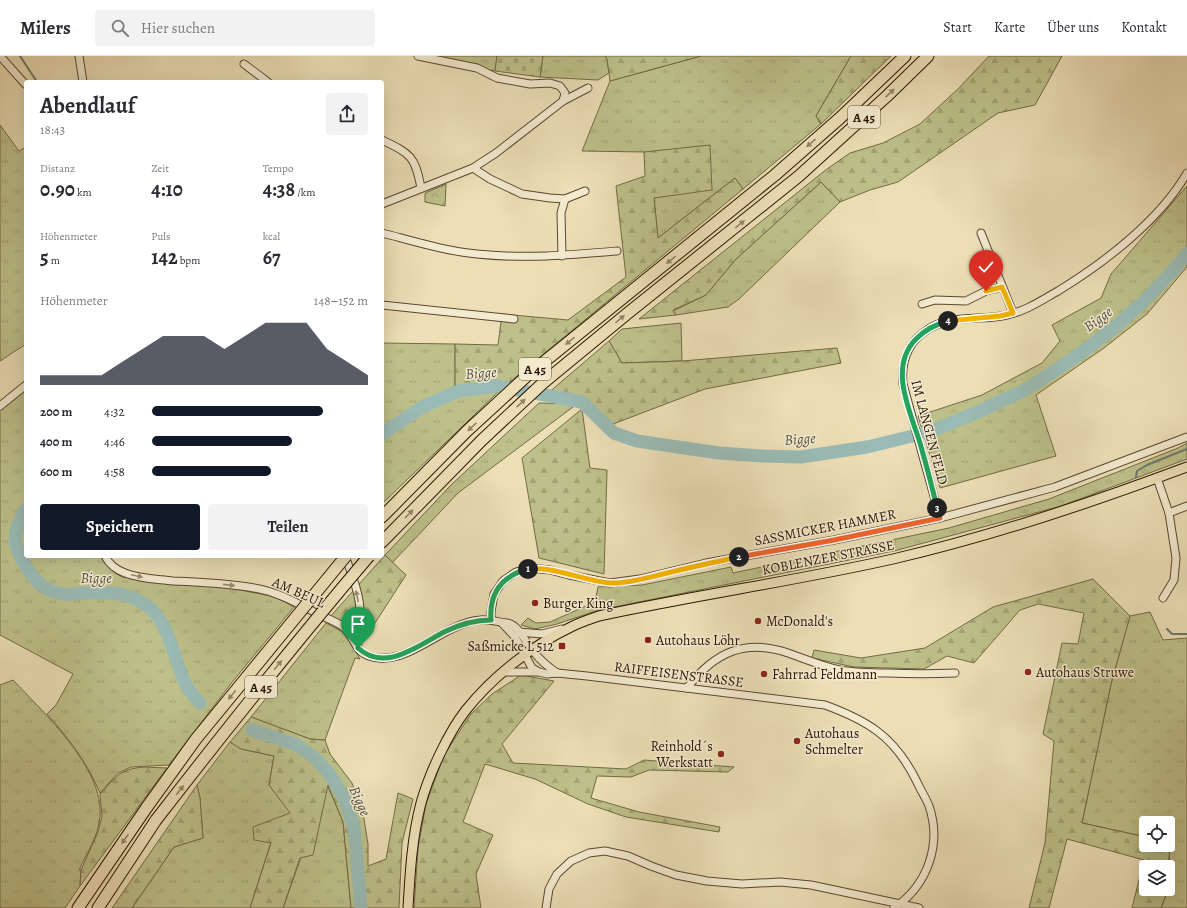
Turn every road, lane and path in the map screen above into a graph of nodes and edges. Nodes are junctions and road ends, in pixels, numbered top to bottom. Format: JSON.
{"nodes":[{"id":1,"x":0,"y":56,"type":"edge"},
{"id":2,"x":79,"y":56,"type":"edge"},
{"id":3,"x":418,"y":56,"type":"edge"},
{"id":4,"x":905,"y":56,"type":"edge"},
{"id":5,"x":928,"y":56,"type":"edge"},
{"id":6,"x":244,"y":64,"type":"dead end"},
{"id":7,"x":83,"y":80,"type":"edge"},
{"id":8,"x":265,"y":80,"type":"edge"},
{"id":9,"x":24,"y":83,"type":"edge"},
{"id":10,"x":588,"y":88,"type":"dead end"},
{"id":11,"x":563,"y":101,"type":"junction"},
{"id":12,"x":384,"y":141,"type":"edge"},
{"id":13,"x":473,"y":168,"type":"junction"},
{"id":14,"x":1187,"y":174,"type":"edge"},
{"id":15,"x":421,"y":188,"type":"junction"},
{"id":16,"x":585,"y":191,"type":"dead end"},
{"id":17,"x":565,"y":199,"type":"junction"},
{"id":18,"x":384,"y":203,"type":"edge"},
{"id":19,"x":981,"y":233,"type":"dead end"},
{"id":20,"x":384,"y":234,"type":"edge"},
{"id":21,"x":617,"y":251,"type":"dead end"},
{"id":22,"x":562,"y":256,"type":"junction"},
{"id":23,"x":1002,"y":287,"type":"junction"},
{"id":24,"x":922,"y":304,"type":"dead end"},
{"id":25,"x":384,"y":305,"type":"edge"},
{"id":26,"x":1013,"y":313,"type":"junction"},
{"id":27,"x":514,"y":319,"type":"dead end"},
{"id":28,"x":24,"y":387,"type":"edge"},
{"id":29,"x":0,"y":406,"type":"edge"},
{"id":30,"x":1187,"y":437,"type":"edge"},
{"id":31,"x":1187,"y":467,"type":"edge"},
{"id":32,"x":1157,"y":478,"type":"junction"},
{"id":33,"x":1187,"y":506,"type":"edge"},
{"id":34,"x":1169,"y":512,"type":"junction"},
{"id":35,"x":384,"y":515,"type":"edge"},
{"id":36,"x":940,"y":518,"type":"junction"},
{"id":37,"x":384,"y":540,"type":"edge"},
{"id":38,"x":106,"y":558,"type":"edge"},
{"id":39,"x":343,"y":558,"type":"edge"},
{"id":40,"x":346,"y":558,"type":"edge"},
{"id":41,"x":367,"y":558,"type":"edge"},
{"id":42,"x":1163,"y":598,"type":"dead end"},
{"id":43,"x":491,"y":620,"type":"junction"},
{"id":44,"x":502,"y":623,"type":"junction"},
{"id":45,"x":574,"y":625,"type":"junction"},
{"id":46,"x":520,"y":632,"type":"junction"},
{"id":47,"x":360,"y":650,"type":"junction"},
{"id":48,"x":528,"y":652,"type":"junction"},
{"id":49,"x":503,"y":672,"type":"junction"},
{"id":50,"x":539,"y":672,"type":"junction"},
{"id":51,"x":557,"y":673,"type":"junction"},
{"id":52,"x":955,"y":673,"type":"dead end"},
{"id":53,"x":687,"y":688,"type":"junction"},
{"id":54,"x":898,"y":906,"type":"edge"},
{"id":55,"x":78,"y":908,"type":"edge"},
{"id":56,"x":98,"y":908,"type":"edge"},
{"id":57,"x":408,"y":908,"type":"edge"},
{"id":58,"x":546,"y":908,"type":"edge"},
{"id":59,"x":919,"y":908,"type":"edge"}],
"edges":[{"from":1,"to":9,"type":"street"},
{"from":2,"to":7,"type":"street"},
{"from":3,"to":11,"type":"street"},
{"from":4,"to":35,"type":"highway","number":"A 45","one_way":true},
{"from":37,"to":5,"type":"highway","number":"A 45","one_way":true},
{"from":6,"to":8,"type":"street"},
{"from":10,"to":11,"type":"street"},
{"from":11,"to":13,"type":"street"},
{"from":12,"to":15,"type":"street"},
{"from":13,"to":15,"type":"street"},
{"from":13,"to":17,"type":"street"},
{"from":14,"to":26,"type":"street","name":"IM LANGEN FELD"},
{"from":15,"to":18,"type":"street"},
{"from":16,"to":17,"type":"street"},
{"from":17,"to":22,"type":"street"},
{"from":19,"to":23,"type":"street"},
{"from":20,"to":22,"type":"street"},
{"from":21,"to":22,"type":"street"},
{"from":23,"to":24,"type":"street"},
{"from":23,"to":26,"type":"street"},
{"from":25,"to":27,"type":"street"},
{"from":26,"to":36,"type":"street","name":"IM LANGEN FELD"},
{"from":28,"to":29,"type":"street"},
{"from":30,"to":36,"type":"street","name":"SASSMICKER HAMMER"},
{"from":31,"to":32,"type":"main road","name":"KOBLENZER STRASSE"},
{"from":32,"to":34,"type":"street"},
{"from":32,"to":45,"type":"main road","name":"KOBLENZER STRASSE"},
{"from":33,"to":34,"type":"street"},
{"from":34,"to":42,"type":"street"},
{"from":36,"to":43,"type":"street","name":"SASSMICKER HAMMER"},
{"from":38,"to":47,"type":"street","name":"AM BEUL","one_way":true},
{"from":39,"to":55,"type":"highway","number":"A 45","one_way":true,"bridge":true},
{"from":47,"to":40,"type":"street","one_way":true},
{"from":56,"to":41,"type":"highway","number":"A 45","one_way":true,"bridge":true},
{"from":43,"to":44,"type":"street"},
{"from":43,"to":47,"type":"street"},
{"from":44,"to":46,"type":"street"},
{"from":44,"to":48,"type":"street"},
{"from":45,"to":46,"type":"street"},
{"from":45,"to":48,"type":"main road","name":"KOBLENZER STRASSE"},
{"from":46,"to":48,"type":"street"},
{"from":48,"to":49,"type":"main road","name":"KOBLENZER STRASSE"},
{"from":48,"to":50,"type":"street"},
{"from":48,"to":51,"type":"street"},
{"from":49,"to":50,"type":"street","name":"RAIFFEISENSTRASSE"},
{"from":49,"to":57,"type":"main road","name":"KOBLENZER STRASSE"},
{"from":50,"to":51,"type":"street","name":"RAIFFEISENSTRASSE"},
{"from":51,"to":53,"type":"street","name":"RAIFFEISENSTRASSE"},
{"from":52,"to":53,"type":"street"},
{"from":53,"to":54,"type":"street","name":"RAIFFEISENSTRASSE"},
{"from":54,"to":58,"type":"street"},
{"from":54,"to":59,"type":"street"}]}
